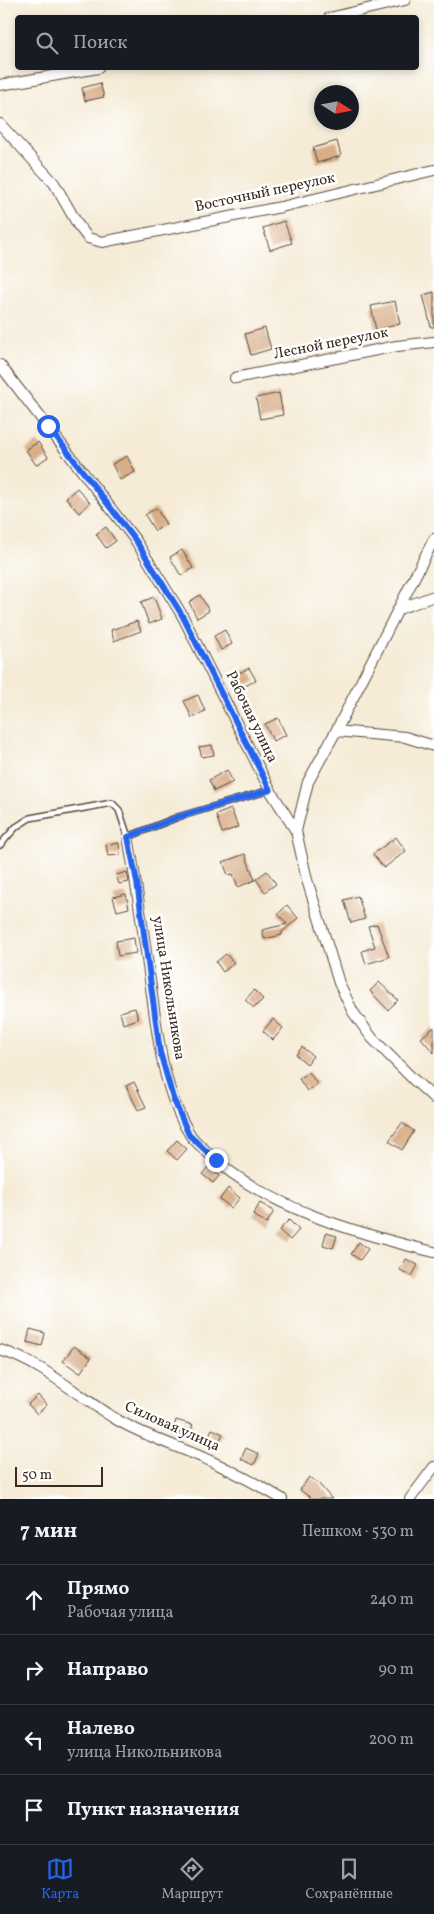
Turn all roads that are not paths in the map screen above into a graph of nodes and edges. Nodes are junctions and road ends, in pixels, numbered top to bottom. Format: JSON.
{"nodes":[{"id":1,"x":405,"y":0,"type":"edge"},
{"id":2,"x":342,"y":15,"type":"edge"},
{"id":3,"x":86,"y":70,"type":"edge"},
{"id":4,"x":0,"y":85,"type":"edge"},
{"id":5,"x":0,"y":124,"type":"edge"},
{"id":6,"x":434,"y":170,"type":"edge"},
{"id":7,"x":434,"y":342,"type":"edge"},
{"id":8,"x":0,"y":365,"type":"edge"},
{"id":9,"x":235,"y":378,"type":"dead end"},
{"id":10,"x":434,"y":539,"type":"edge"},
{"id":11,"x":434,"y":596,"type":"edge"},
{"id":12,"x":398,"y":608,"type":"junction"},
{"id":13,"x":336,"y":731,"type":"junction"},
{"id":14,"x":434,"y":746,"type":"edge"},
{"id":15,"x":270,"y":790,"type":"junction"},
{"id":16,"x":296,"y":831,"type":"junction"},
{"id":17,"x":128,"y":837,"type":"junction"},
{"id":18,"x":0,"y":845,"type":"edge"},
{"id":19,"x":434,"y":1098,"type":"edge"},
{"id":20,"x":434,"y":1252,"type":"edge"},
{"id":21,"x":0,"y":1350,"type":"edge"},
{"id":22,"x":434,"y":1467,"type":"edge"},
{"id":23,"x":282,"y":1499,"type":"edge"},
{"id":24,"x":410,"y":1499,"type":"edge"}],
"edges":[{"from":1,"to":2,"type":"street"},
{"from":3,"to":4,"type":"street"},
{"from":5,"to":6,"type":"street","name":"Восточный переулок"},
{"from":7,"to":9,"type":"street","name":"Лесной переулок"},
{"from":8,"to":15,"type":"street","name":"Рабочая улица"},
{"from":10,"to":12,"type":"street"},
{"from":11,"to":12,"type":"street"},
{"from":12,"to":13,"type":"street"},
{"from":13,"to":14,"type":"street"},
{"from":13,"to":16,"type":"street"},
{"from":15,"to":16,"type":"street","name":"Рабочая улица"},
{"from":15,"to":17,"type":"lane"},
{"from":16,"to":19,"type":"street","name":"Рабочая улица"},
{"from":17,"to":18,"type":"lane"},
{"from":17,"to":20,"type":"street","name":"улица Никольникова"},
{"from":21,"to":23,"type":"street","name":"Силовая улица"},
{"from":22,"to":24,"type":"street"}]}
